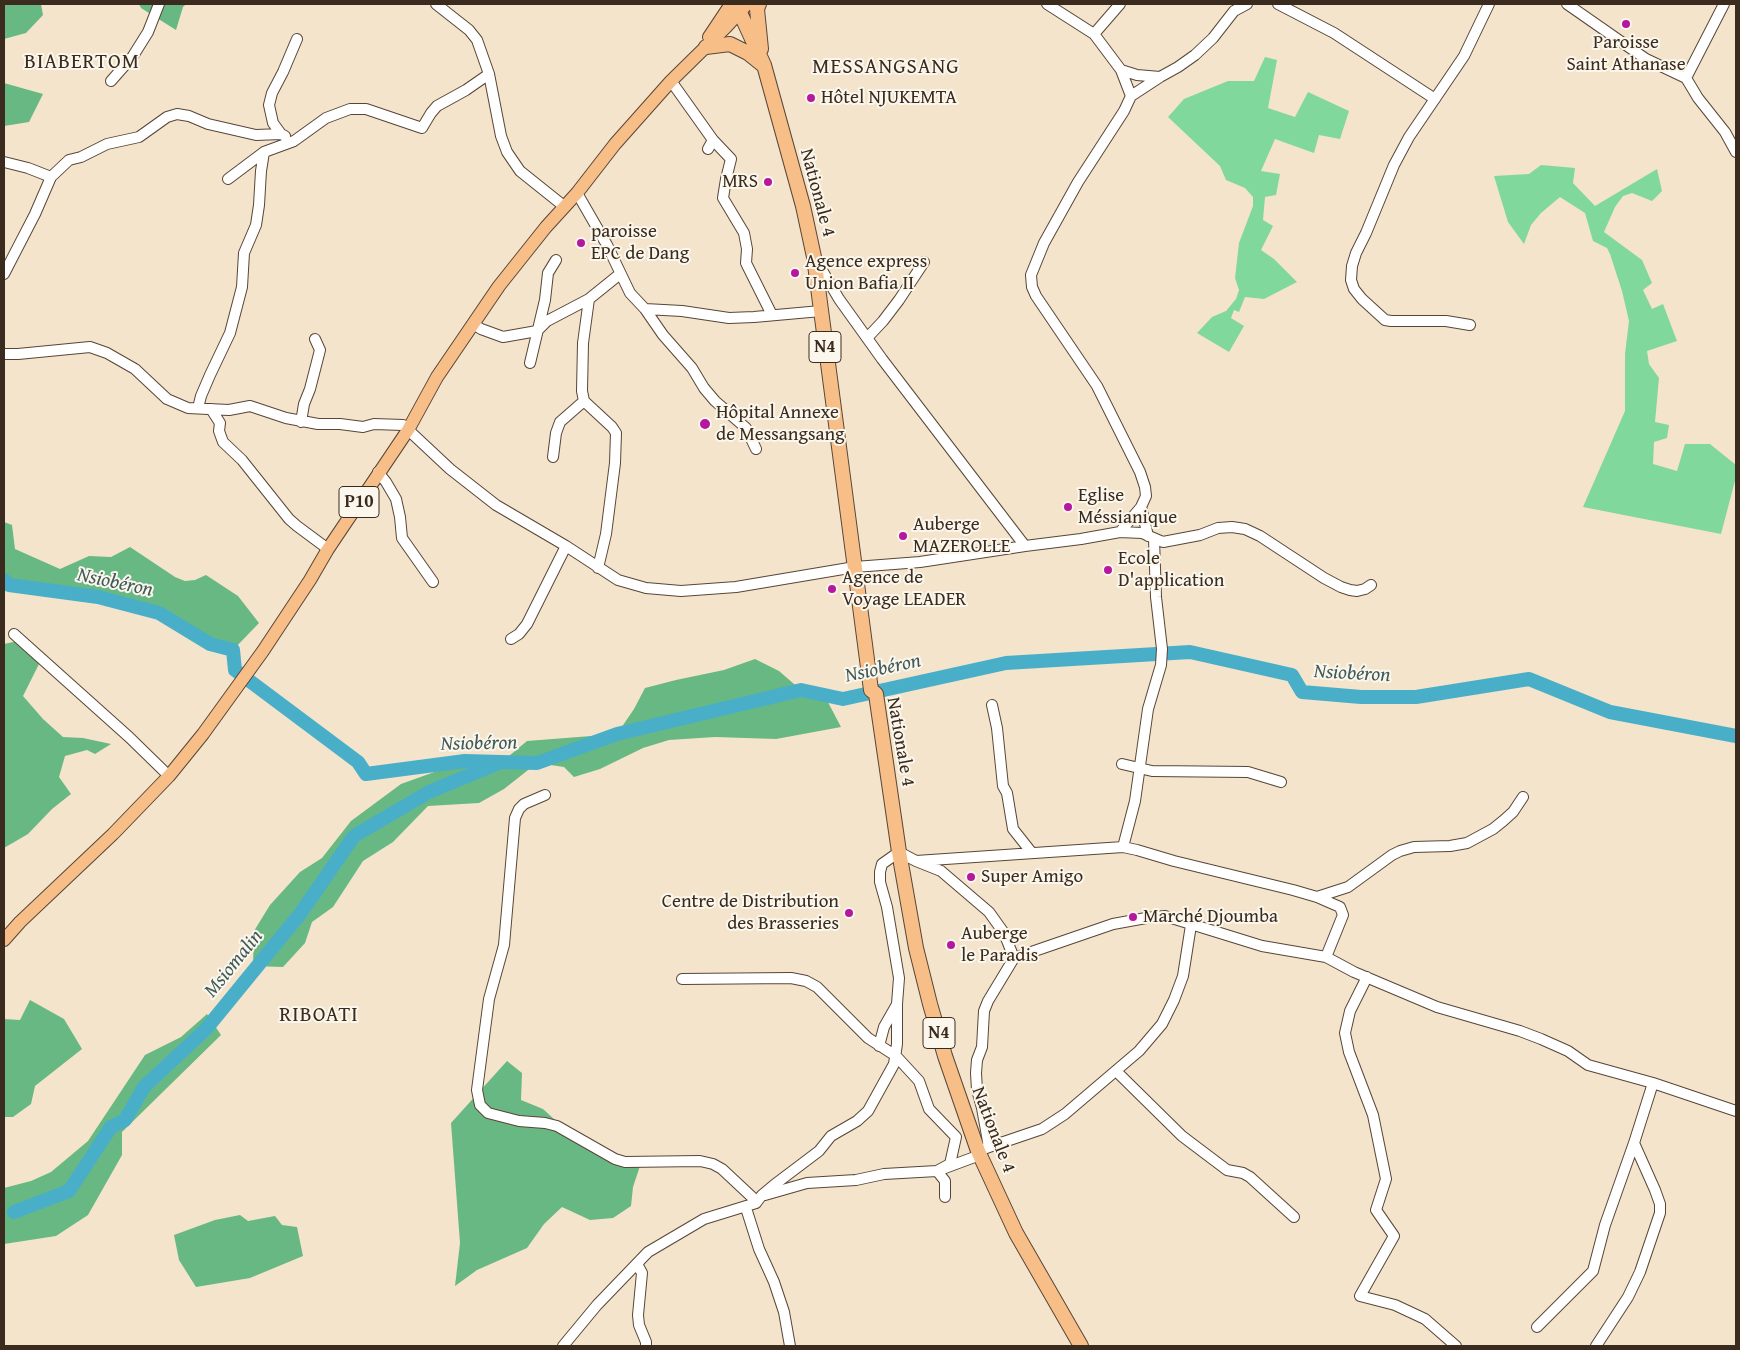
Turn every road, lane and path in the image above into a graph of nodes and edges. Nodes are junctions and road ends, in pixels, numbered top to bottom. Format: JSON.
{"nodes":[{"id":1,"x":159,"y":4,"type":"edge"},
{"id":2,"x":436,"y":4,"type":"edge"},
{"id":3,"x":759,"y":4,"type":"edge"},
{"id":4,"x":1047,"y":4,"type":"edge"},
{"id":5,"x":1120,"y":4,"type":"edge"},
{"id":6,"x":1247,"y":4,"type":"edge"},
{"id":7,"x":1278,"y":4,"type":"edge"},
{"id":8,"x":1489,"y":4,"type":"edge"},
{"id":9,"x":1567,"y":4,"type":"edge"},
{"id":10,"x":1724,"y":4,"type":"edge"},
{"id":11,"x":739,"y":6,"type":"edge"},
{"id":12,"x":1094,"y":34,"type":"junction"},
{"id":13,"x":297,"y":39,"type":"dead end"},
{"id":14,"x":703,"y":50,"type":"junction"},
{"id":15,"x":763,"y":62,"type":"junction"},
{"id":16,"x":1121,"y":70,"type":"junction"},
{"id":17,"x":489,"y":74,"type":"junction"},
{"id":18,"x":1160,"y":77,"type":"junction"},
{"id":19,"x":1686,"y":78,"type":"junction"},
{"id":20,"x":111,"y":81,"type":"dead end"},
{"id":21,"x":671,"y":81,"type":"junction"},
{"id":22,"x":1131,"y":96,"type":"junction"},
{"id":23,"x":1435,"y":99,"type":"junction"},
{"id":24,"x":281,"y":134,"type":"junction"},
{"id":25,"x":294,"y":141,"type":"junction"},
{"id":26,"x":264,"y":152,"type":"junction"},
{"id":27,"x":1736,"y":152,"type":"edge"},
{"id":28,"x":4,"y":162,"type":"edge"},
{"id":29,"x":51,"y":177,"type":"junction"},
{"id":30,"x":228,"y":179,"type":"dead end"},
{"id":31,"x":577,"y":193,"type":"junction"},
{"id":32,"x":565,"y":206,"type":"junction"},
{"id":33,"x":814,"y":257,"type":"junction"},
{"id":34,"x":556,"y":260,"type":"dead end"},
{"id":35,"x":924,"y":262,"type":"dead end"},
{"id":36,"x":4,"y":274,"type":"edge"},
{"id":37,"x":620,"y":274,"type":"junction"},
{"id":38,"x":589,"y":299,"type":"junction"},
{"id":39,"x":645,"y":309,"type":"junction"},
{"id":40,"x":821,"y":311,"type":"junction"},
{"id":41,"x":772,"y":315,"type":"junction"},
{"id":42,"x":473,"y":324,"type":"junction"},
{"id":43,"x":1470,"y":325,"type":"dead end"},
{"id":44,"x":537,"y":331,"type":"junction"},
{"id":45,"x":867,"y":338,"type":"junction"},
{"id":46,"x":316,"y":339,"type":"dead end"},
{"id":47,"x":4,"y":354,"type":"edge"},
{"id":48,"x":530,"y":363,"type":"dead end"},
{"id":49,"x":584,"y":401,"type":"junction"},
{"id":50,"x":198,"y":408,"type":"junction"},
{"id":51,"x":211,"y":409,"type":"junction"},
{"id":52,"x":229,"y":410,"type":"junction"},
{"id":53,"x":301,"y":422,"type":"junction"},
{"id":54,"x":220,"y":423,"type":"junction"},
{"id":55,"x":408,"y":430,"type":"junction"},
{"id":56,"x":756,"y":449,"type":"dead end"},
{"id":57,"x":553,"y":456,"type":"dead end"},
{"id":58,"x":378,"y":472,"type":"junction"},
{"id":59,"x":1141,"y":507,"type":"junction"},
{"id":60,"x":1120,"y":532,"type":"junction"},
{"id":61,"x":1151,"y":537,"type":"junction"},
{"id":62,"x":566,"y":546,"type":"junction"},
{"id":63,"x":1025,"y":546,"type":"junction"},
{"id":64,"x":328,"y":549,"type":"junction"},
{"id":65,"x":598,"y":568,"type":"junction"},
{"id":66,"x":855,"y":568,"type":"junction"},
{"id":67,"x":433,"y":582,"type":"dead end"},
{"id":68,"x":1371,"y":585,"type":"dead end"},
{"id":69,"x":14,"y":634,"type":"dead end"},
{"id":70,"x":511,"y":639,"type":"dead end"},
{"id":71,"x":992,"y":706,"type":"dead end"},
{"id":72,"x":1122,"y":764,"type":"dead end"},
{"id":73,"x":1140,"y":769,"type":"junction"},
{"id":74,"x":169,"y":776,"type":"junction"},
{"id":75,"x":1281,"y":782,"type":"dead end"},
{"id":76,"x":545,"y":795,"type":"dead end"},
{"id":77,"x":1523,"y":797,"type":"dead end"},
{"id":78,"x":1123,"y":847,"type":"junction"},
{"id":79,"x":899,"y":852,"type":"junction"},
{"id":80,"x":1032,"y":853,"type":"junction"},
{"id":81,"x":916,"y":861,"type":"junction"},
{"id":82,"x":1317,"y":897,"type":"junction"},
{"id":83,"x":1191,"y":925,"type":"junction"},
{"id":84,"x":4,"y":940,"type":"edge"},
{"id":85,"x":1326,"y":957,"type":"junction"},
{"id":86,"x":1014,"y":958,"type":"junction"},
{"id":87,"x":1367,"y":977,"type":"junction"},
{"id":88,"x":682,"y":979,"type":"dead end"},
{"id":89,"x":897,"y":1004,"type":"junction"},
{"id":90,"x":879,"y":1046,"type":"junction"},
{"id":91,"x":896,"y":1056,"type":"junction"},
{"id":92,"x":1116,"y":1071,"type":"junction"},
{"id":93,"x":1653,"y":1083,"type":"junction"},
{"id":94,"x":1736,"y":1111,"type":"edge"},
{"id":95,"x":1634,"y":1143,"type":"junction"},
{"id":96,"x":982,"y":1151,"type":"junction"},
{"id":97,"x":936,"y":1171,"type":"junction"},
{"id":98,"x":945,"y":1197,"type":"dead end"},
{"id":99,"x":759,"y":1199,"type":"junction"},
{"id":100,"x":746,"y":1208,"type":"junction"},
{"id":101,"x":1294,"y":1217,"type":"dead end"},
{"id":102,"x":637,"y":1264,"type":"junction"},
{"id":103,"x":1537,"y":1326,"type":"dead end"},
{"id":104,"x":566,"y":1346,"type":"edge"},
{"id":105,"x":646,"y":1346,"type":"edge"},
{"id":106,"x":790,"y":1346,"type":"edge"},
{"id":107,"x":1079,"y":1346,"type":"edge"},
{"id":108,"x":1456,"y":1346,"type":"edge"},
{"id":109,"x":1596,"y":1346,"type":"edge"}],
"edges":[{"from":1,"to":20,"type":"street"},
{"from":2,"to":17,"type":"street"},
{"from":3,"to":15,"type":"highway"},
{"from":4,"to":12,"type":"street"},
{"from":5,"to":12,"type":"street"},
{"from":6,"to":18,"type":"street"},
{"from":7,"to":23,"type":"street"},
{"from":8,"to":23,"type":"street"},
{"from":9,"to":19,"type":"street"},
{"from":10,"to":19,"type":"street"},
{"from":11,"to":14,"type":"main road","number":"P10"},
{"from":11,"to":15,"type":"highway","name":"Nationale 4","number":"N4"},
{"from":12,"to":16,"type":"street"},
{"from":13,"to":24,"type":"street"},
{"from":14,"to":15,"type":"highway"},
{"from":14,"to":21,"type":"main road","number":"P10"},
{"from":15,"to":33,"type":"highway","name":"Nationale 4","number":"N4"},
{"from":16,"to":18,"type":"street"},
{"from":16,"to":22,"type":"street"},
{"from":17,"to":25,"type":"street"},
{"from":17,"to":32,"type":"street"},
{"from":18,"to":22,"type":"street"},
{"from":19,"to":27,"type":"street"},
{"from":21,"to":31,"type":"main road","number":"P10"},
{"from":21,"to":41,"type":"street"},
{"from":22,"to":59,"type":"street"},
{"from":23,"to":43,"type":"street"},
{"from":24,"to":25,"type":"street"},
{"from":24,"to":29,"type":"street"},
{"from":25,"to":26,"type":"street"},
{"from":26,"to":30,"type":"street"},
{"from":26,"to":50,"type":"street"},
{"from":28,"to":29,"type":"street"},
{"from":29,"to":36,"type":"street"},
{"from":31,"to":32,"type":"main road","number":"P10"},
{"from":31,"to":37,"type":"street"},
{"from":32,"to":42,"type":"main road","number":"P10"},
{"from":33,"to":40,"type":"highway","name":"Nationale 4","number":"N4"},
{"from":33,"to":45,"type":"street"},
{"from":34,"to":44,"type":"street"},
{"from":35,"to":45,"type":"street"},
{"from":37,"to":38,"type":"street"},
{"from":37,"to":39,"type":"street"},
{"from":38,"to":44,"type":"street"},
{"from":38,"to":49,"type":"street"},
{"from":39,"to":41,"type":"street"},
{"from":39,"to":56,"type":"street"},
{"from":40,"to":41,"type":"street"},
{"from":40,"to":66,"type":"highway","name":"Nationale 4","number":"N4"},
{"from":42,"to":44,"type":"street"},
{"from":42,"to":55,"type":"main road","number":"P10"},
{"from":44,"to":48,"type":"street"},
{"from":45,"to":63,"type":"street"},
{"from":46,"to":53,"type":"street"},
{"from":47,"to":50,"type":"street"},
{"from":49,"to":57,"type":"street"},
{"from":49,"to":65,"type":"street"},
{"from":50,"to":51,"type":"street"},
{"from":51,"to":52,"type":"street"},
{"from":51,"to":54,"type":"street"},
{"from":52,"to":53,"type":"street"},
{"from":52,"to":54,"type":"street"},
{"from":53,"to":55,"type":"street"},
{"from":54,"to":64,"type":"street"},
{"from":55,"to":58,"type":"main road","number":"P10"},
{"from":55,"to":62,"type":"street"},
{"from":58,"to":64,"type":"main road","number":"P10"},
{"from":58,"to":67,"type":"street"},
{"from":59,"to":60,"type":"street"},
{"from":59,"to":61,"type":"street"},
{"from":60,"to":61,"type":"street"},
{"from":60,"to":63,"type":"street"},
{"from":61,"to":68,"type":"street"},
{"from":61,"to":73,"type":"street"},
{"from":62,"to":65,"type":"street"},
{"from":62,"to":70,"type":"street"},
{"from":63,"to":66,"type":"street"},
{"from":64,"to":74,"type":"main road","number":"P10"},
{"from":65,"to":66,"type":"street"},
{"from":66,"to":79,"type":"highway","name":"Nationale 4","number":"N4"},
{"from":69,"to":74,"type":"street"},
{"from":71,"to":80,"type":"street"},
{"from":72,"to":73,"type":"street"},
{"from":73,"to":75,"type":"street"},
{"from":73,"to":78,"type":"street"},
{"from":74,"to":84,"type":"main road","number":"P10"},
{"from":76,"to":99,"type":"street"},
{"from":77,"to":82,"type":"street"},
{"from":78,"to":80,"type":"street"},
{"from":78,"to":82,"type":"street"},
{"from":79,"to":81,"type":"street"},
{"from":79,"to":89,"type":"street"},
{"from":79,"to":96,"type":"highway","name":"Nationale 4","number":"N4"},
{"from":80,"to":81,"type":"street"},
{"from":81,"to":86,"type":"street"},
{"from":82,"to":85,"type":"street"},
{"from":83,"to":85,"type":"street"},
{"from":83,"to":86,"type":"street"},
{"from":83,"to":92,"type":"street"},
{"from":85,"to":87,"type":"street"},
{"from":86,"to":96,"type":"street"},
{"from":87,"to":93,"type":"street"},
{"from":87,"to":108,"type":"street"},
{"from":88,"to":90,"type":"street"},
{"from":89,"to":90,"type":"street"},
{"from":89,"to":91,"type":"street"},
{"from":90,"to":91,"type":"street"},
{"from":91,"to":97,"type":"street"},
{"from":91,"to":99,"type":"street"},
{"from":92,"to":96,"type":"street"},
{"from":92,"to":101,"type":"street"},
{"from":93,"to":94,"type":"street"},
{"from":93,"to":95,"type":"street"},
{"from":95,"to":103,"type":"street"},
{"from":95,"to":109,"type":"street"},
{"from":96,"to":97,"type":"street"},
{"from":96,"to":107,"type":"highway","name":"Nationale 4","number":"N4"},
{"from":97,"to":98,"type":"street"},
{"from":97,"to":99,"type":"street"},
{"from":99,"to":100,"type":"street"},
{"from":100,"to":102,"type":"street"},
{"from":100,"to":106,"type":"street"},
{"from":102,"to":104,"type":"street"},
{"from":102,"to":105,"type":"street"}]}
